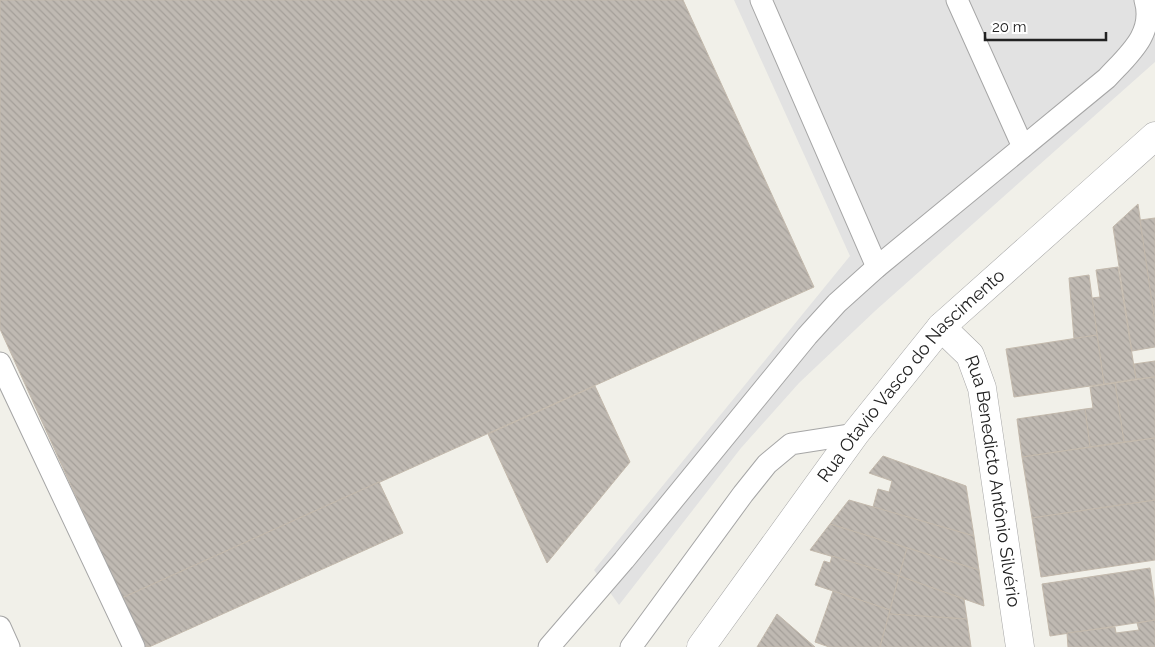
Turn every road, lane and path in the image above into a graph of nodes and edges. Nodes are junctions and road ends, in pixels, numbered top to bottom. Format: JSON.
{"nodes":[{"id":1,"x":957,"y":0,"type":"edge"},
{"id":2,"x":1145,"y":0,"type":"edge"},
{"id":3,"x":769,"y":3,"type":"edge"},
{"id":4,"x":1155,"y":136,"type":"edge"},
{"id":5,"x":1023,"y":147,"type":"junction"},
{"id":6,"x":877,"y":267,"type":"junction"},
{"id":7,"x":941,"y":327,"type":"junction"},
{"id":8,"x":0,"y":363,"type":"edge"},
{"id":9,"x":855,"y":434,"type":"junction"},
{"id":10,"x":0,"y":627,"type":"edge"},
{"id":11,"x":9,"y":647,"type":"edge"},
{"id":12,"x":134,"y":647,"type":"edge"},
{"id":13,"x":549,"y":647,"type":"edge"},
{"id":14,"x":631,"y":647,"type":"edge"},
{"id":15,"x":700,"y":647,"type":"edge"},
{"id":16,"x":1020,"y":647,"type":"edge"}],
"edges":[{"from":1,"to":5,"type":"lane"},
{"from":2,"to":5,"type":"lane"},
{"from":3,"to":6,"type":"lane"},
{"from":4,"to":7,"type":"street","name":"Rua Otavio Vasco do Nascimento"},
{"from":5,"to":6,"type":"lane"},
{"from":6,"to":13,"type":"lane"},
{"from":7,"to":9,"type":"street","name":"Rua Otavio Vasco do Nascimento"},
{"from":7,"to":16,"type":"street","name":"Rua Benedicto Antônio Silvério"},
{"from":8,"to":12,"type":"lane"},
{"from":9,"to":14,"type":"lane"},
{"from":9,"to":15,"type":"street","name":"Rua Otavio Vasco do Nascimento"},
{"from":10,"to":11,"type":"lane"}]}
